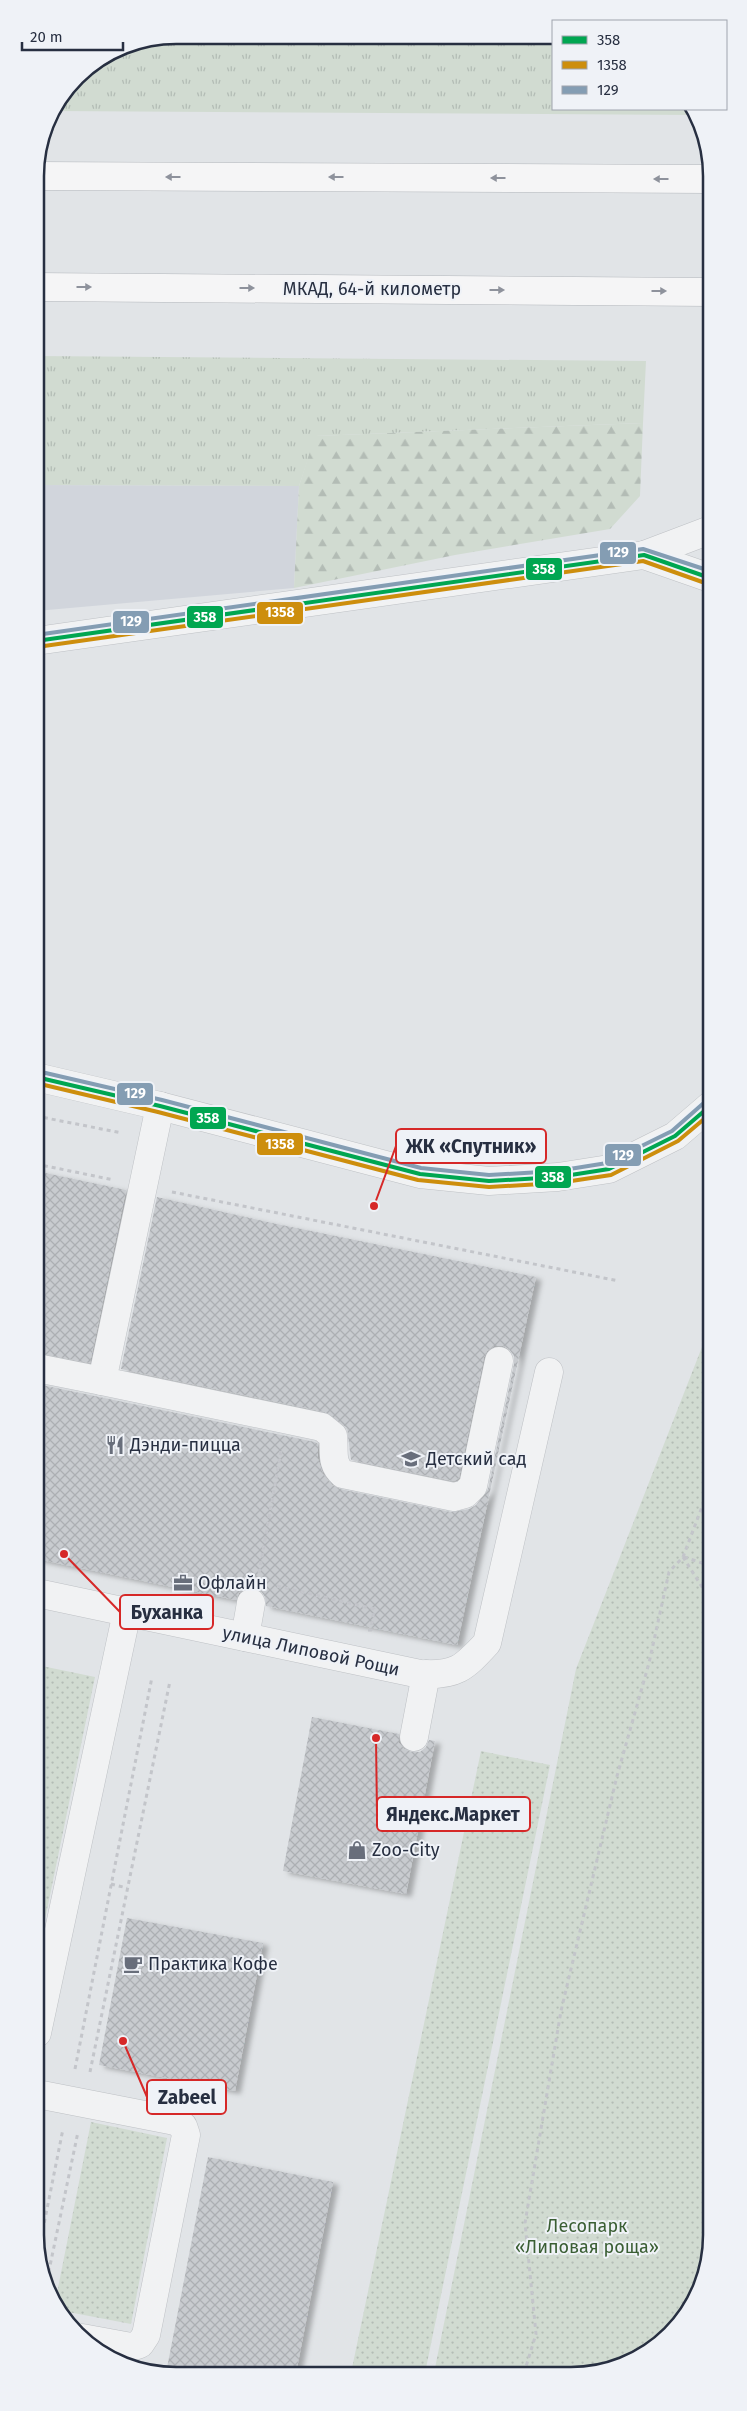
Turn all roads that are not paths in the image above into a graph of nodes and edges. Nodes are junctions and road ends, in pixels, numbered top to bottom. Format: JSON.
{"nodes":[{"id":1,"x":44,"y":176,"type":"edge"},
{"id":2,"x":703,"y":179,"type":"edge"},
{"id":3,"x":44,"y":287,"type":"edge"},
{"id":4,"x":703,"y":292,"type":"edge"},
{"id":5,"x":703,"y":533,"type":"edge"},
{"id":6,"x":644,"y":556,"type":"junction"},
{"id":7,"x":703,"y":576,"type":"edge"},
{"id":8,"x":44,"y":640,"type":"edge"},
{"id":9,"x":44,"y":1079,"type":"edge"},
{"id":10,"x":160,"y":1106,"type":"junction"},
{"id":11,"x":703,"y":1112,"type":"edge"},
{"id":12,"x":499,"y":1361,"type":"dead end"},
{"id":13,"x":44,"y":1369,"type":"edge"},
{"id":14,"x":549,"y":1372,"type":"dead end"},
{"id":15,"x":102,"y":1381,"type":"junction"},
{"id":16,"x":254,"y":1592,"type":"road end"},
{"id":17,"x":44,"y":1594,"type":"edge"},
{"id":18,"x":127,"y":1612,"type":"junction"},
{"id":19,"x":245,"y":1637,"type":"junction"},
{"id":20,"x":426,"y":1674,"type":"junction"},
{"id":21,"x":414,"y":1737,"type":"dead end"},
{"id":22,"x":44,"y":2000,"type":"edge"},
{"id":23,"x":44,"y":2095,"type":"edge"},
{"id":24,"x":96,"y":2341,"type":"edge"}],
"edges":[{"from":2,"to":1,"type":"highway","one_way":true},
{"from":3,"to":4,"type":"highway","name":"МКАД, 64-й километр","one_way":true},
{"from":5,"to":6,"type":"street"},
{"from":6,"to":7,"type":"street"},
{"from":6,"to":8,"type":"street"},
{"from":9,"to":10,"type":"street"},
{"from":10,"to":11,"type":"street"},
{"from":10,"to":15,"type":"street"},
{"from":12,"to":15,"type":"street"},
{"from":13,"to":15,"type":"street"},
{"from":14,"to":20,"type":"street","name":"улица Липовой Рощи"},
{"from":16,"to":19,"type":"street"},
{"from":17,"to":18,"type":"street","name":"улица Липовой Рощи"},
{"from":18,"to":19,"type":"street","name":"улица Липовой Рощи"},
{"from":18,"to":22,"type":"street"},
{"from":19,"to":20,"type":"street","name":"улица Липовой Рощи"},
{"from":20,"to":21,"type":"street"},
{"from":23,"to":24,"type":"street"}]}
